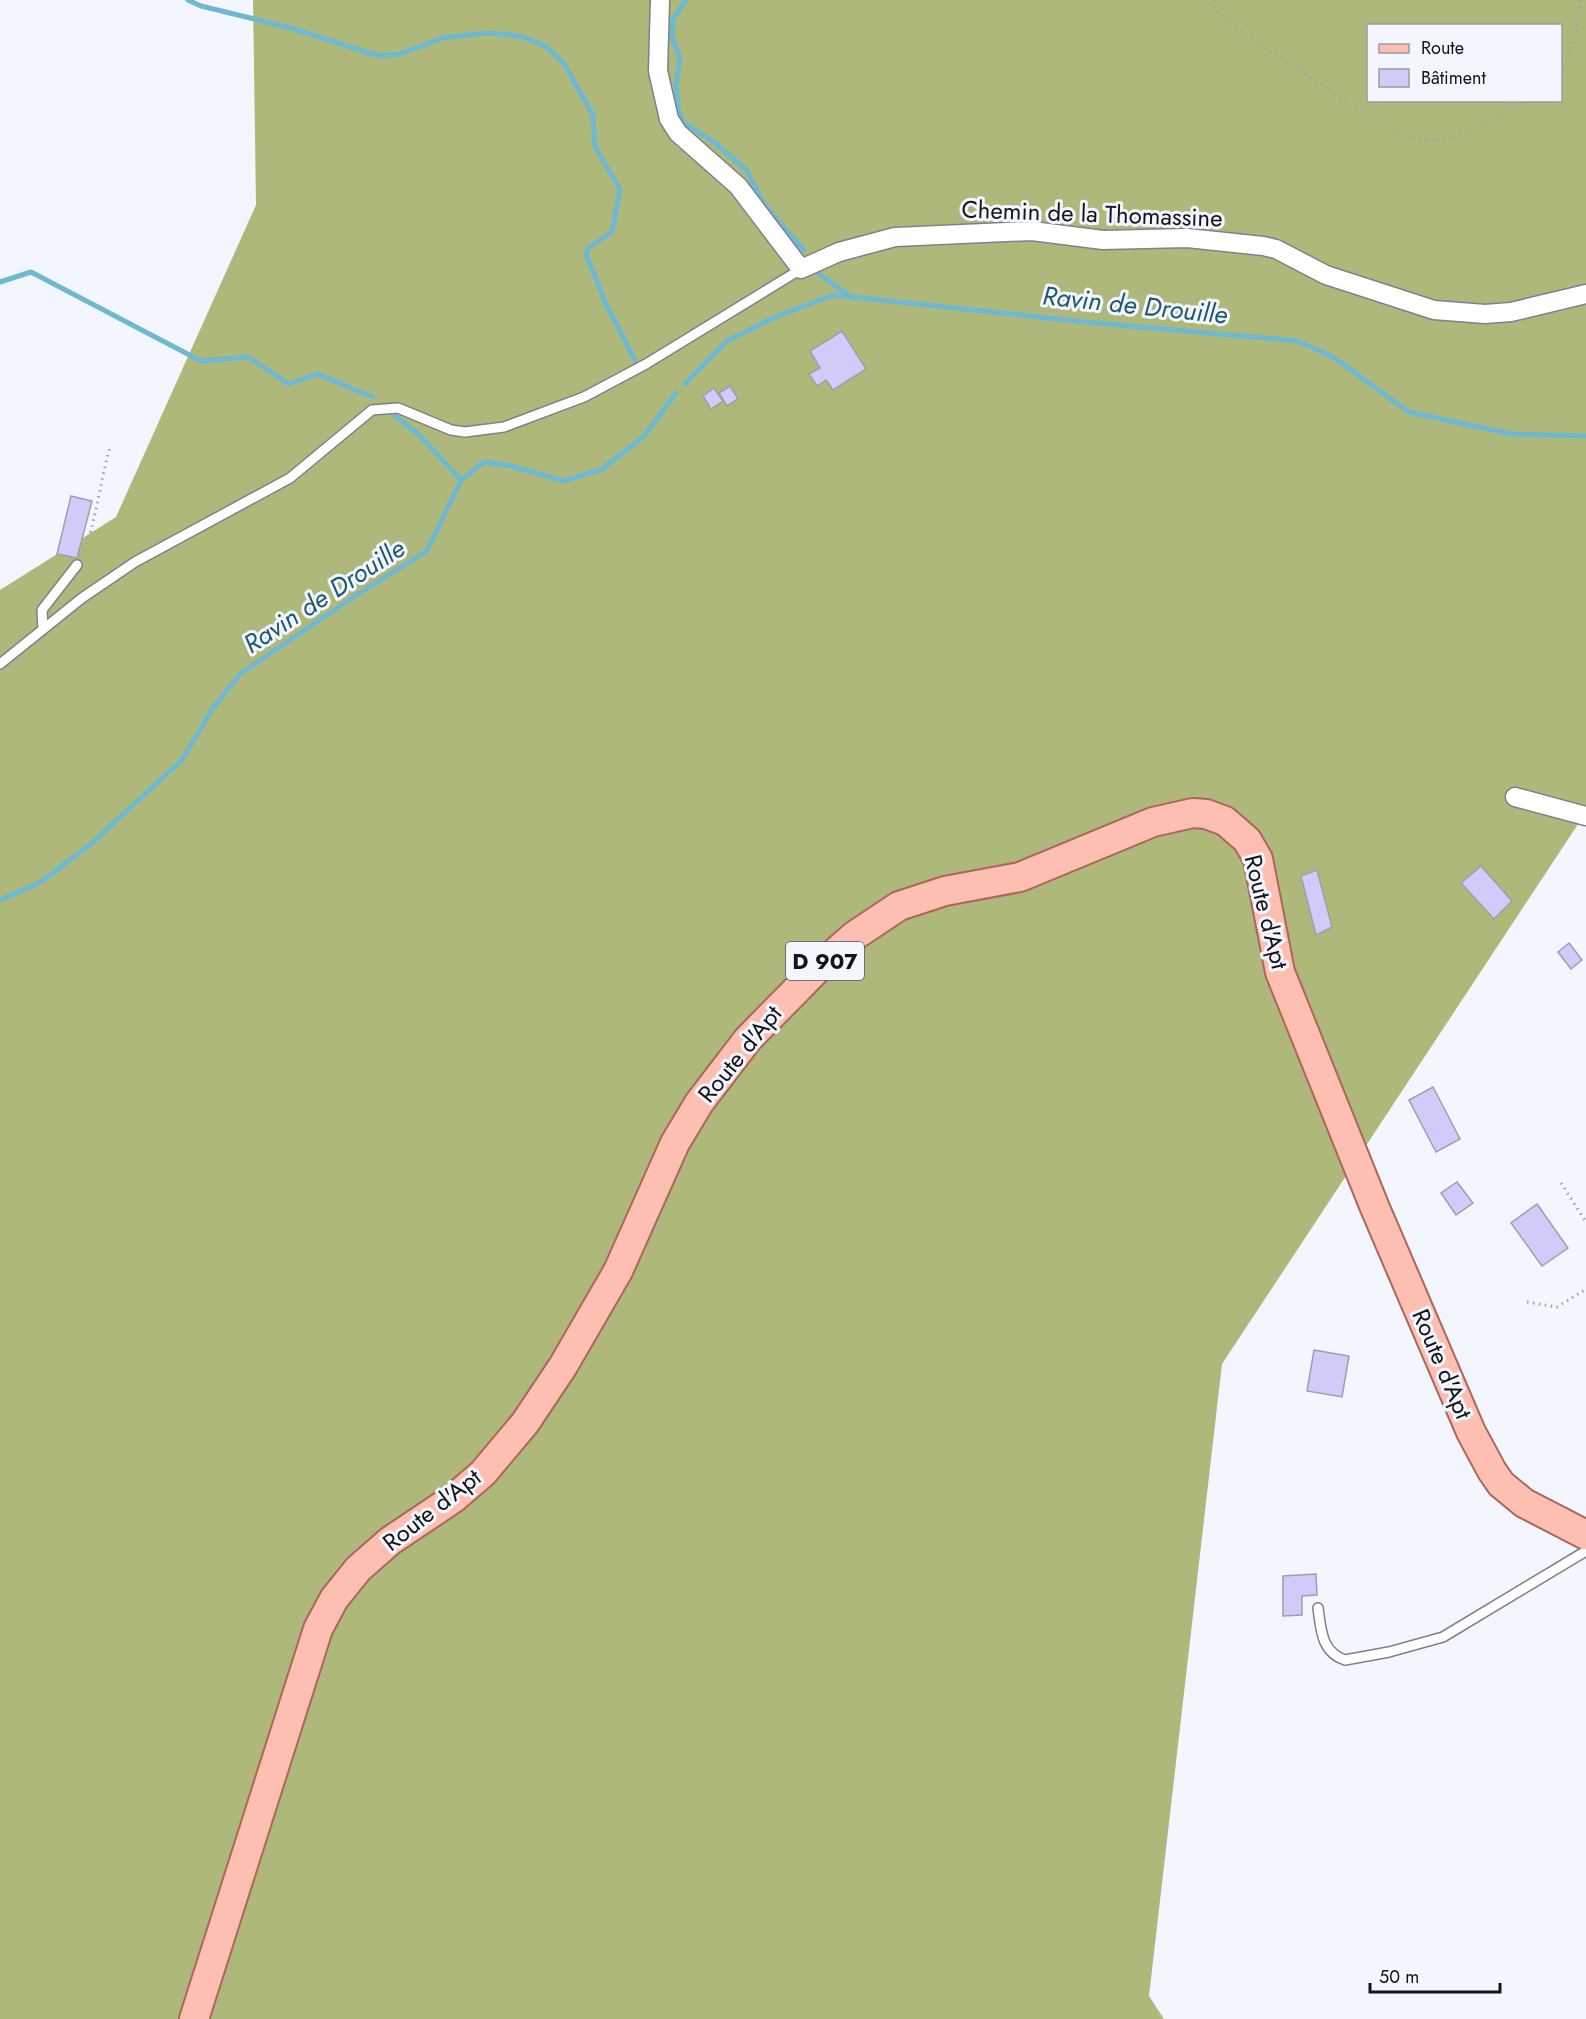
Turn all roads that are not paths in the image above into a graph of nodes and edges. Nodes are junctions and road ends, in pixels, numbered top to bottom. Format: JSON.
{"nodes":[{"id":1,"x":660,"y":0,"type":"edge"},
{"id":2,"x":801,"y":269,"type":"junction"},
{"id":3,"x":1586,"y":294,"type":"edge"},
{"id":4,"x":77,"y":565,"type":"road end"},
{"id":5,"x":43,"y":629,"type":"junction"},
{"id":6,"x":0,"y":664,"type":"edge"},
{"id":7,"x":1515,"y":797,"type":"dead end"},
{"id":8,"x":1586,"y":816,"type":"edge"},
{"id":9,"x":1586,"y":1535,"type":"edge"},
{"id":10,"x":1586,"y":1551,"type":"edge"},
{"id":11,"x":1318,"y":1608,"type":"dead end"},
{"id":12,"x":194,"y":2019,"type":"edge"}],
"edges":[{"from":1,"to":2,"type":"street"},
{"from":2,"to":3,"type":"street","name":"Chemin de la Thomassine"},
{"from":2,"to":5,"type":"lane"},
{"from":4,"to":5,"type":"lane"},
{"from":5,"to":6,"type":"lane"},
{"from":7,"to":8,"type":"street"},
{"from":9,"to":12,"type":"main road","name":"Route d'Apt","number":"D 907"},
{"from":10,"to":11,"type":"lane"}]}
